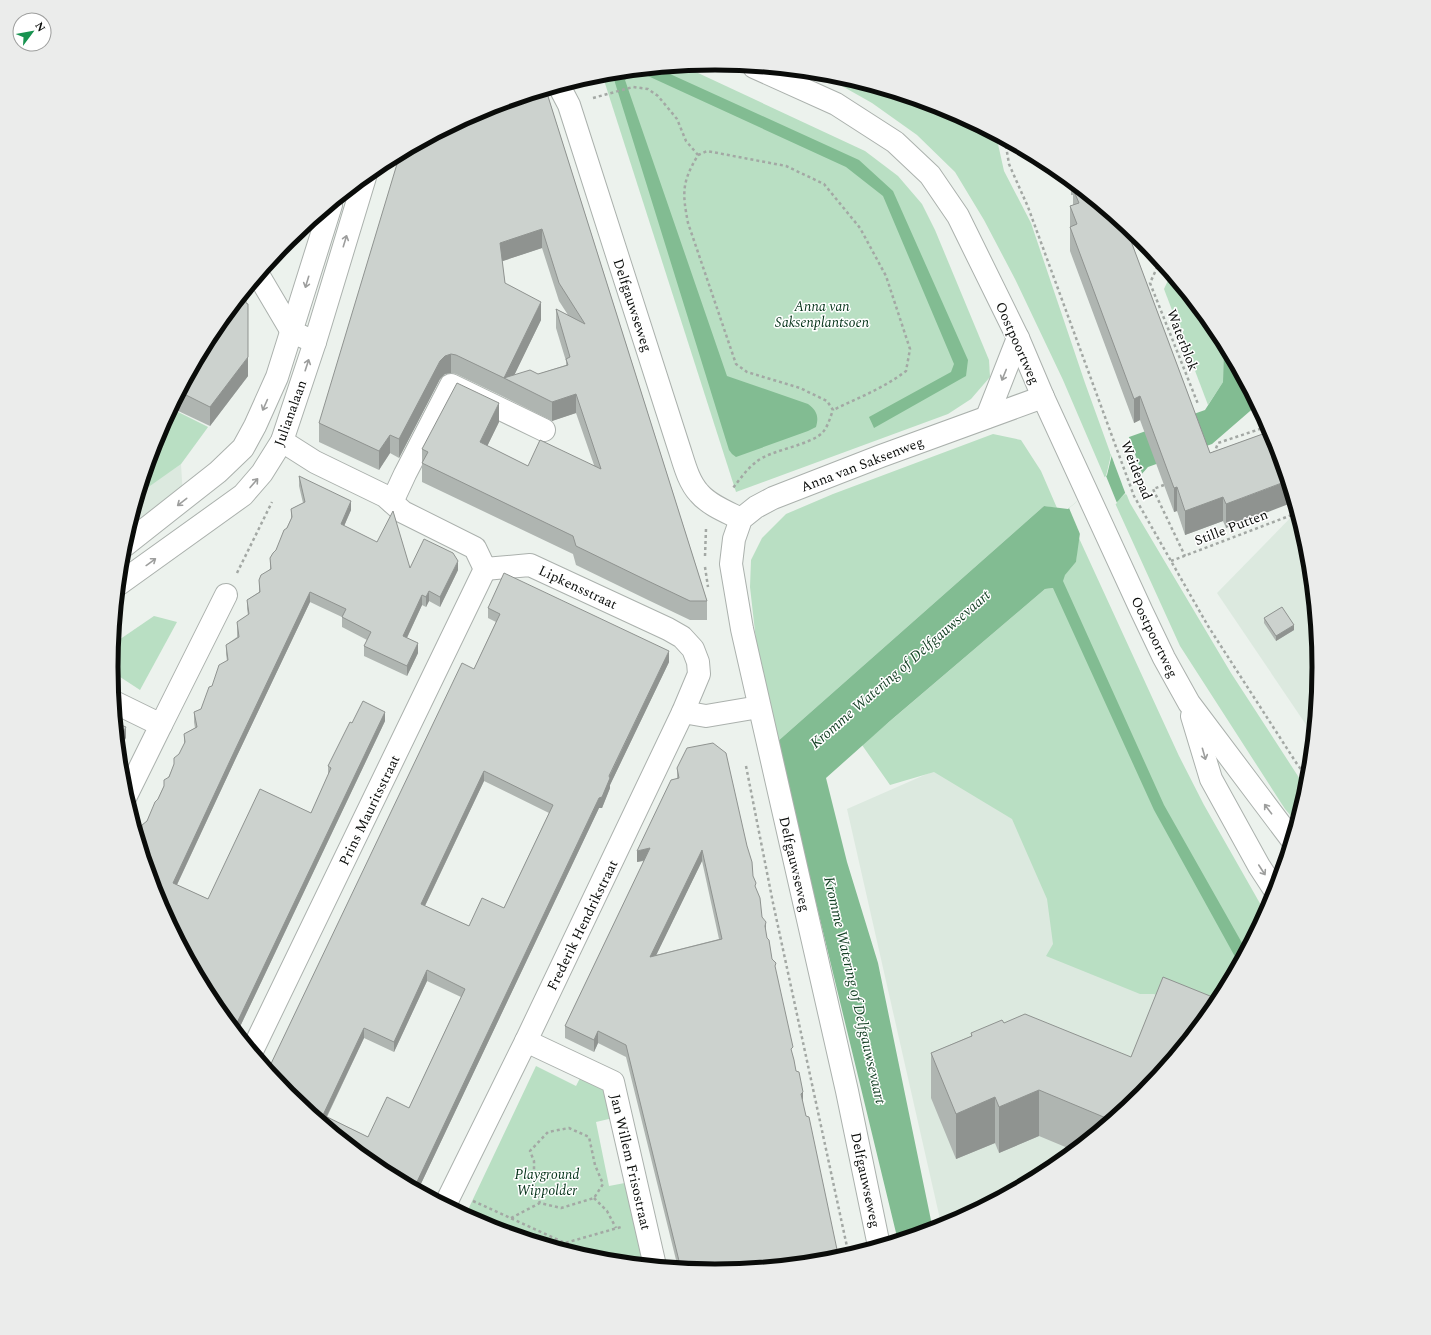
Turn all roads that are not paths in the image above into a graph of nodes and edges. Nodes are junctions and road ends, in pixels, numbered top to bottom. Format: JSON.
{"nodes":[{"id":1,"x":765,"y":72,"type":"edge"},
{"id":2,"x":561,"y":90,"type":"edge"},
{"id":3,"x":362,"y":186,"type":"edge"},
{"id":4,"x":329,"y":212,"type":"edge"},
{"id":5,"x":261,"y":280,"type":"edge"},
{"id":6,"x":292,"y":332,"type":"junction"},
{"id":7,"x":1018,"y":338,"type":"junction"},
{"id":8,"x":314,"y":342,"type":"junction"},
{"id":9,"x":1043,"y":397,"type":"junction"},
{"id":10,"x":987,"y":417,"type":"junction"},
{"id":11,"x":544,"y":430,"type":"dead end"},
{"id":12,"x":282,"y":441,"type":"junction"},
{"id":13,"x":392,"y":502,"type":"junction"},
{"id":14,"x":741,"y":519,"type":"junction"},
{"id":15,"x":132,"y":540,"type":"edge"},
{"id":16,"x":485,"y":569,"type":"junction"},
{"id":17,"x":125,"y":580,"type":"edge"},
{"id":18,"x":226,"y":595,"type":"dead end"},
{"id":19,"x":1189,"y":703,"type":"junction"},
{"id":20,"x":119,"y":704,"type":"edge"},
{"id":21,"x":759,"y":706,"type":"junction"},
{"id":22,"x":683,"y":712,"type":"junction"},
{"id":23,"x":161,"y":725,"type":"junction"},
{"id":24,"x":130,"y":788,"type":"edge"},
{"id":25,"x":1289,"y":836,"type":"edge"},
{"id":26,"x":1272,"y":886,"type":"edge"},
{"id":27,"x":526,"y":1041,"type":"junction"},
{"id":28,"x":254,"y":1047,"type":"edge"},
{"id":29,"x":448,"y":1198,"type":"edge"},
{"id":30,"x":878,"y":1242,"type":"edge"},
{"id":31,"x":654,"y":1262,"type":"edge"}],
"edges":[{"from":1,"to":7,"type":"street","name":"Oostpoortweg"},
{"from":2,"to":14,"type":"street","name":"Delfgauwseweg"},
{"from":8,"to":3,"type":"street","name":"Julianalaan","one_way":true},
{"from":4,"to":6,"type":"street","name":"Julianalaan","one_way":true},
{"from":5,"to":6,"type":"street"},
{"from":6,"to":8,"type":"street"},
{"from":6,"to":15,"type":"street","name":"Julianalaan","one_way":true},
{"from":7,"to":9,"type":"street","name":"Oostpoortweg"},
{"from":7,"to":10,"type":"street","one_way":true},
{"from":12,"to":8,"type":"street","name":"Julianalaan","one_way":true},
{"from":9,"to":10,"type":"street","name":"Anna van Saksenweg"},
{"from":9,"to":19,"type":"street","name":"Oostpoortweg"},
{"from":10,"to":14,"type":"street","name":"Anna van Saksenweg"},
{"from":11,"to":13,"type":"street"},
{"from":12,"to":13,"type":"street"},
{"from":17,"to":12,"type":"street","name":"Julianalaan","one_way":true},
{"from":13,"to":16,"type":"street"},
{"from":14,"to":21,"type":"street","name":"Delfgauwseweg"},
{"from":16,"to":22,"type":"street","name":"Lipkensstraat"},
{"from":16,"to":28,"type":"street","name":"Prins Mauritsstraat"},
{"from":18,"to":23,"type":"street"},
{"from":25,"to":19,"type":"street","name":"Oostpoortweg","one_way":true},
{"from":19,"to":26,"type":"street","name":"Oostpoortweg","one_way":true},
{"from":20,"to":23,"type":"street"},
{"from":21,"to":22,"type":"street"},
{"from":21,"to":30,"type":"street","name":"Delfgauwseweg"},
{"from":22,"to":27,"type":"street","name":"Frederik Hendrikstraat"},
{"from":23,"to":24,"type":"street"},
{"from":27,"to":29,"type":"street","name":"Frederik Hendrikstraat"},
{"from":27,"to":31,"type":"street","name":"Jan Willem Frisostraat"}]}
